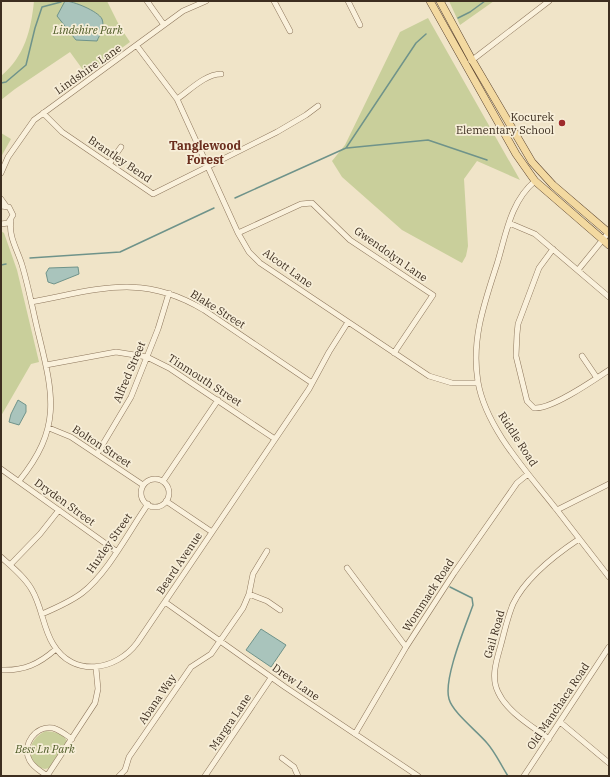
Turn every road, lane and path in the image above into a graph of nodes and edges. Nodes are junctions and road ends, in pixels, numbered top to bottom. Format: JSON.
{"nodes":[{"id":1,"x":147,"y":1,"type":"edge"},
{"id":2,"x":206,"y":1,"type":"edge"},
{"id":3,"x":274,"y":1,"type":"edge"},
{"id":4,"x":348,"y":1,"type":"edge"},
{"id":5,"x":430,"y":1,"type":"edge"},
{"id":6,"x":440,"y":1,"type":"edge"},
{"id":7,"x":549,"y":1,"type":"edge"},
{"id":8,"x":164,"y":25,"type":"junction"},
{"id":9,"x":360,"y":25,"type":"dead end"},
{"id":10,"x":290,"y":31,"type":"dead end"},
{"id":11,"x":137,"y":46,"type":"junction"},
{"id":12,"x":472,"y":60,"type":"junction"},
{"id":13,"x":464,"y":65,"type":"junction"},
{"id":14,"x":221,"y":74,"type":"dead end"},
{"id":15,"x":177,"y":99,"type":"junction"},
{"id":16,"x":318,"y":106,"type":"dead end"},
{"id":17,"x":43,"y":113,"type":"junction"},
{"id":18,"x":121,"y":148,"type":"dead end"},
{"id":19,"x":109,"y":164,"type":"junction"},
{"id":20,"x":207,"y":166,"type":"junction"},
{"id":21,"x":1,"y":173,"type":"edge"},
{"id":22,"x":535,"y":181,"type":"junction"},
{"id":23,"x":1,"y":199,"type":"edge"},
{"id":24,"x":4,"y":206,"type":"edge"},
{"id":25,"x":11,"y":221,"type":"junction"},
{"id":26,"x":509,"y":223,"type":"junction"},
{"id":27,"x":2,"y":224,"type":"edge"},
{"id":28,"x":238,"y":233,"type":"junction"},
{"id":29,"x":609,"y":233,"type":"edge"},
{"id":30,"x":11,"y":235,"type":"junction"},
{"id":31,"x":603,"y":240,"type":"junction"},
{"id":32,"x":609,"y":245,"type":"edge"},
{"id":33,"x":553,"y":249,"type":"junction"},
{"id":34,"x":578,"y":270,"type":"junction"},
{"id":35,"x":169,"y":293,"type":"junction"},
{"id":36,"x":609,"y":297,"type":"edge"},
{"id":37,"x":31,"y":302,"type":"junction"},
{"id":38,"x":348,"y":322,"type":"junction"},
{"id":39,"x":394,"y":353,"type":"junction"},
{"id":40,"x":582,"y":356,"type":"dead end"},
{"id":41,"x":147,"y":357,"type":"junction"},
{"id":42,"x":46,"y":365,"type":"junction"},
{"id":43,"x":609,"y":370,"type":"edge"},
{"id":44,"x":597,"y":378,"type":"junction"},
{"id":45,"x":312,"y":383,"type":"junction"},
{"id":46,"x":478,"y":383,"type":"junction"},
{"id":47,"x":218,"y":400,"type":"junction"},
{"id":48,"x":49,"y":428,"type":"junction"},
{"id":49,"x":275,"y":439,"type":"junction"},
{"id":50,"x":97,"y":454,"type":"junction"},
{"id":51,"x":1,"y":469,"type":"edge"},
{"id":52,"x":528,"y":474,"type":"junction"},
{"id":53,"x":19,"y":481,"type":"junction"},
{"id":54,"x":163,"y":481,"type":"junction"},
{"id":55,"x":609,"y":484,"type":"edge"},
{"id":56,"x":143,"y":485,"type":"junction"},
{"id":57,"x":166,"y":500,"type":"junction"},
{"id":58,"x":148,"y":504,"type":"junction"},
{"id":59,"x":59,"y":510,"type":"junction"},
{"id":60,"x":558,"y":510,"type":"junction"},
{"id":61,"x":212,"y":532,"type":"junction"},
{"id":62,"x":579,"y":539,"type":"junction"},
{"id":63,"x":116,"y":551,"type":"junction"},
{"id":64,"x":267,"y":551,"type":"dead end"},
{"id":65,"x":1,"y":557,"type":"edge"},
{"id":66,"x":10,"y":566,"type":"junction"},
{"id":67,"x":347,"y":568,"type":"dead end"},
{"id":68,"x":609,"y":577,"type":"edge"},
{"id":69,"x":249,"y":594,"type":"junction"},
{"id":70,"x":165,"y":602,"type":"junction"},
{"id":71,"x":280,"y":610,"type":"dead end"},
{"id":72,"x":42,"y":614,"type":"junction"},
{"id":73,"x":220,"y":641,"type":"junction"},
{"id":74,"x":406,"y":647,"type":"junction"},
{"id":75,"x":609,"y":647,"type":"edge"},
{"id":76,"x":56,"y":649,"type":"junction"},
{"id":77,"x":96,"y":668,"type":"junction"},
{"id":78,"x":1,"y":670,"type":"edge"},
{"id":79,"x":271,"y":678,"type":"junction"},
{"id":80,"x":560,"y":722,"type":"junction"},
{"id":81,"x":355,"y":734,"type":"junction"},
{"id":82,"x":72,"y":739,"type":"junction"},
{"id":83,"x":549,"y":739,"type":"junction"},
{"id":84,"x":282,"y":758,"type":"dead end"},
{"id":85,"x":609,"y":762,"type":"edge"},
{"id":86,"x":47,"y":776,"type":"edge"},
{"id":87,"x":119,"y":776,"type":"edge"},
{"id":88,"x":205,"y":776,"type":"edge"},
{"id":89,"x":298,"y":776,"type":"edge"},
{"id":90,"x":418,"y":776,"type":"edge"},
{"id":91,"x":524,"y":776,"type":"edge"}],
"edges":[{"from":1,"to":8,"type":"street"},
{"from":2,"to":8,"type":"street","name":"Lindshire Lane"},
{"from":3,"to":10,"type":"street"},
{"from":4,"to":9,"type":"street"},
{"from":5,"to":13,"type":"main road"},
{"from":6,"to":12,"type":"main road"},
{"from":7,"to":12,"type":"street"},
{"from":8,"to":11,"type":"street","name":"Lindshire Lane"},
{"from":11,"to":15,"type":"street","name":"Alcott Lane"},
{"from":11,"to":17,"type":"street","name":"Lindshire Lane"},
{"from":12,"to":13,"type":"street"},
{"from":12,"to":29,"type":"main road"},
{"from":13,"to":22,"type":"main road"},
{"from":14,"to":15,"type":"street"},
{"from":15,"to":20,"type":"street","name":"Alcott Lane"},
{"from":16,"to":20,"type":"street","name":"Brantley Bend"},
{"from":17,"to":19,"type":"street","name":"Brantley Bend"},
{"from":17,"to":21,"type":"street","name":"Lindshire Lane"},
{"from":18,"to":19,"type":"street"},
{"from":19,"to":20,"type":"street","name":"Brantley Bend"},
{"from":20,"to":28,"type":"street","name":"Alcott Lane"},
{"from":22,"to":26,"type":"street","name":"Riddle Road"},
{"from":22,"to":31,"type":"main road"},
{"from":23,"to":24,"type":"street"},
{"from":24,"to":25,"type":"street"},
{"from":25,"to":27,"type":"street"},
{"from":25,"to":30,"type":"street"},
{"from":26,"to":33,"type":"street"},
{"from":26,"to":46,"type":"street","name":"Riddle Road"},
{"from":27,"to":30,"type":"street"},
{"from":28,"to":38,"type":"street","name":"Alcott Lane"},
{"from":28,"to":39,"type":"street","name":"Gwendolyn Lane"},
{"from":29,"to":31,"type":"street"},
{"from":30,"to":37,"type":"street"},
{"from":31,"to":32,"type":"main road"},
{"from":31,"to":34,"type":"street"},
{"from":33,"to":34,"type":"street"},
{"from":33,"to":44,"type":"street"},
{"from":34,"to":36,"type":"street"},
{"from":35,"to":37,"type":"street","name":"Blake Street"},
{"from":35,"to":41,"type":"street","name":"Alfred Street"},
{"from":35,"to":45,"type":"street","name":"Blake Street"},
{"from":37,"to":42,"type":"street"},
{"from":38,"to":39,"type":"street","name":"Alcott Lane"},
{"from":38,"to":45,"type":"street","name":"Beard Avenue"},
{"from":39,"to":46,"type":"street","name":"Alcott Lane"},
{"from":40,"to":44,"type":"street"},
{"from":41,"to":42,"type":"street","name":"Tinmouth Street"},
{"from":41,"to":47,"type":"street","name":"Tinmouth Street"},
{"from":41,"to":50,"type":"street","name":"Alfred Street"},
{"from":42,"to":48,"type":"street"},
{"from":43,"to":44,"type":"street"},
{"from":45,"to":49,"type":"street","name":"Beard Avenue"},
{"from":46,"to":52,"type":"street","name":"Riddle Road"},
{"from":47,"to":49,"type":"street","name":"Tinmouth Street"},
{"from":47,"to":54,"type":"street"},
{"from":48,"to":50,"type":"street","name":"Bolton Street"},
{"from":48,"to":53,"type":"street"},
{"from":49,"to":61,"type":"street","name":"Beard Avenue"},
{"from":50,"to":56,"type":"street","name":"Bolton Street"},
{"from":51,"to":53,"type":"street","name":"Dryden Street"},
{"from":52,"to":60,"type":"street","name":"Riddle Road"},
{"from":52,"to":74,"type":"street","name":"Wommack Road"},
{"from":53,"to":59,"type":"street","name":"Dryden Street"},
{"from":54,"to":56,"type":"street"},
{"from":54,"to":57,"type":"street"},
{"from":55,"to":60,"type":"street"},
{"from":56,"to":58,"type":"street"},
{"from":57,"to":58,"type":"street"},
{"from":57,"to":61,"type":"street"},
{"from":58,"to":63,"type":"street","name":"Huxley Street"},
{"from":59,"to":63,"type":"street","name":"Dryden Street"},
{"from":59,"to":66,"type":"street"},
{"from":60,"to":62,"type":"street","name":"Riddle Road"},
{"from":61,"to":70,"type":"street","name":"Beard Avenue"},
{"from":62,"to":68,"type":"street","name":"Riddle Road"},
{"from":62,"to":83,"type":"street","name":"Gail Road"},
{"from":63,"to":72,"type":"street","name":"Huxley Street"},
{"from":64,"to":69,"type":"street","name":"Abana Way"},
{"from":65,"to":66,"type":"street"},
{"from":66,"to":72,"type":"street"},
{"from":67,"to":74,"type":"street"},
{"from":69,"to":71,"type":"street"},
{"from":69,"to":73,"type":"street","name":"Abana Way"},
{"from":70,"to":73,"type":"street","name":"Drew Lane"},
{"from":70,"to":77,"type":"street","name":"Beard Avenue"},
{"from":72,"to":76,"type":"street"},
{"from":73,"to":79,"type":"street","name":"Drew Lane"},
{"from":73,"to":87,"type":"street","name":"Abana Way"},
{"from":74,"to":81,"type":"street","name":"Wommack Road"},
{"from":75,"to":80,"type":"street","name":"Old Manchaca Road"},
{"from":76,"to":77,"type":"street"},
{"from":76,"to":78,"type":"street"},
{"from":77,"to":82,"type":"street"},
{"from":79,"to":81,"type":"street","name":"Drew Lane"},
{"from":79,"to":88,"type":"street","name":"Margra Lane"},
{"from":80,"to":83,"type":"street","name":"Old Manchaca Road"},
{"from":80,"to":85,"type":"street"},
{"from":81,"to":90,"type":"street","name":"Drew Lane"},
{"from":82,"to":86,"type":"street"},
{"from":82,"to":86,"type":"street"},
{"from":83,"to":91,"type":"street","name":"Old Manchaca Road"},
{"from":84,"to":89,"type":"street"}]}
